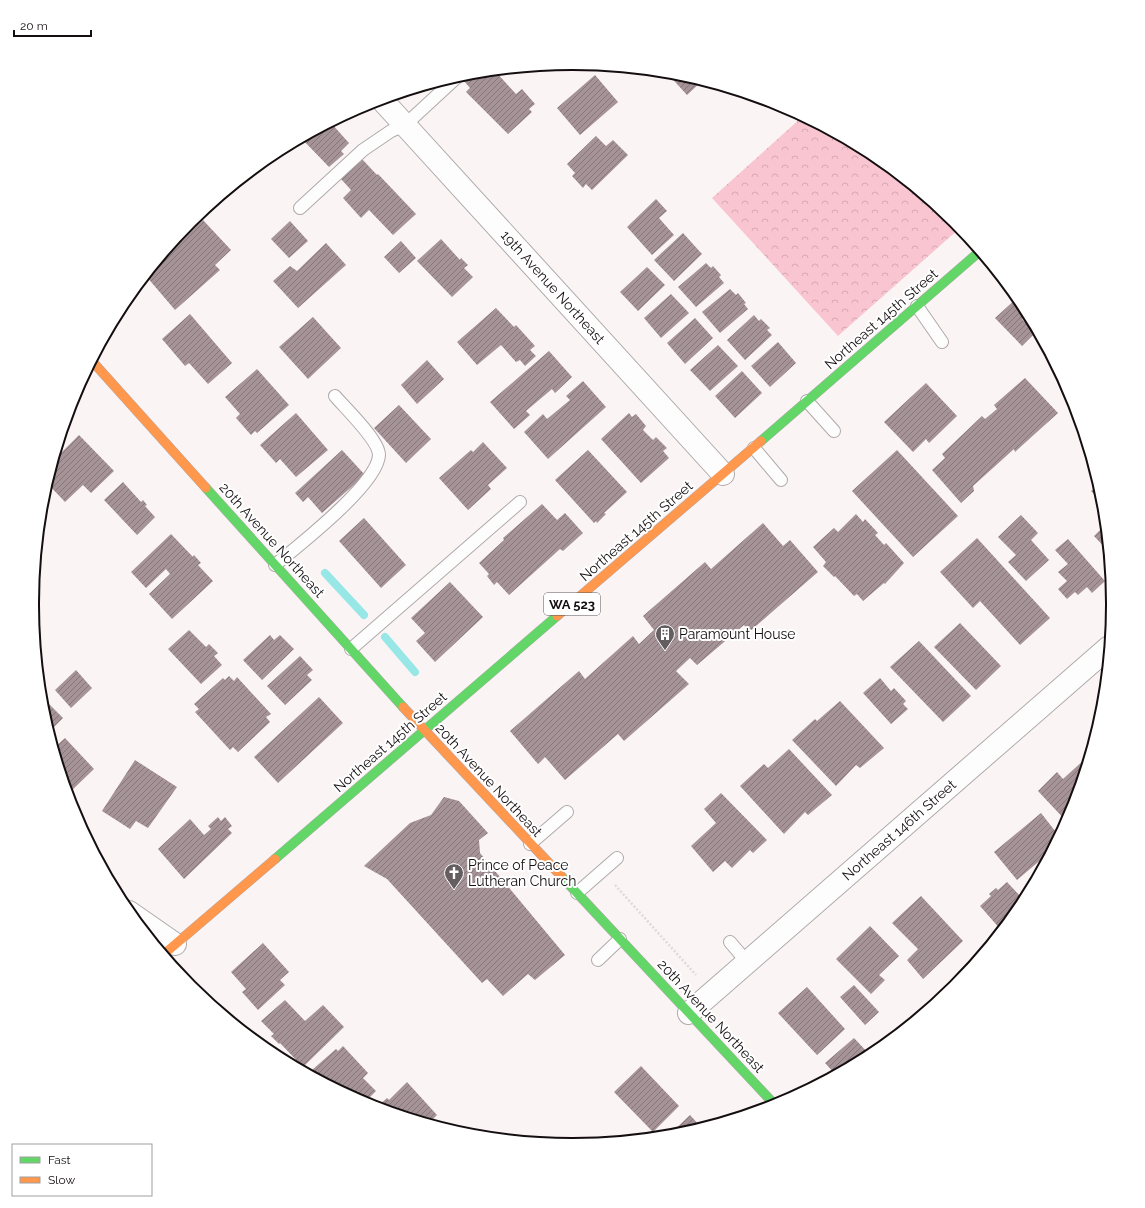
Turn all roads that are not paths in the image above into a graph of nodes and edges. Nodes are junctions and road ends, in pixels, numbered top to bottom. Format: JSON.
{"nodes":[{"id":1,"x":449,"y":86,"type":"edge"},
{"id":2,"x":386,"y":104,"type":"edge"},
{"id":3,"x":405,"y":125,"type":"junction"},
{"id":4,"x":300,"y":208,"type":"dead end"},
{"id":5,"x":976,"y":255,"type":"edge"},
{"id":6,"x":917,"y":306,"type":"junction"},
{"id":7,"x":942,"y":342,"type":"dead end"},
{"id":8,"x":96,"y":365,"type":"edge"},
{"id":9,"x":335,"y":396,"type":"dead end"},
{"id":10,"x":807,"y":401,"type":"junction"},
{"id":11,"x":834,"y":431,"type":"dead end"},
{"id":12,"x":754,"y":448,"type":"junction"},
{"id":13,"x":724,"y":474,"type":"junction"},
{"id":14,"x":781,"y":480,"type":"dead end"},
{"id":15,"x":520,"y":502,"type":"dead end"},
{"id":16,"x":275,"y":565,"type":"junction"},
{"id":17,"x":351,"y":649,"type":"junction"},
{"id":18,"x":1104,"y":652,"type":"edge"},
{"id":19,"x":425,"y":731,"type":"junction"},
{"id":20,"x":567,"y":812,"type":"dead end"},
{"id":21,"x":530,"y":844,"type":"junction"},
{"id":22,"x":617,"y":858,"type":"dead end"},
{"id":23,"x":577,"y":893,"type":"junction"},
{"id":24,"x":154,"y":935,"type":"edge"},
{"id":25,"x":620,"y":939,"type":"junction"},
{"id":26,"x":730,"y":942,"type":"dead end"},
{"id":27,"x":169,"y":949,"type":"edge"},
{"id":28,"x":598,"y":960,"type":"dead end"},
{"id":29,"x":747,"y":962,"type":"junction"},
{"id":30,"x":689,"y":1013,"type":"junction"},
{"id":31,"x":771,"y":1099,"type":"edge"}],
"edges":[{"from":1,"to":3,"type":"lane"},
{"from":2,"to":3,"type":"street","name":"19th Avenue Northeast"},
{"from":3,"to":4,"type":"lane"},
{"from":3,"to":13,"type":"street","name":"19th Avenue Northeast"},
{"from":5,"to":6,"type":"main road","name":"Northeast 145th Street","number":"WA 523"},
{"from":6,"to":7,"type":"lane"},
{"from":6,"to":10,"type":"main road","name":"Northeast 145th Street","number":"WA 523"},
{"from":8,"to":16,"type":"main road","name":"20th Avenue Northeast"},
{"from":9,"to":16,"type":"lane"},
{"from":10,"to":11,"type":"lane"},
{"from":10,"to":12,"type":"main road","name":"Northeast 145th Street","number":"WA 523"},
{"from":12,"to":13,"type":"main road","name":"Northeast 145th Street","number":"WA 523"},
{"from":12,"to":14,"type":"lane"},
{"from":13,"to":19,"type":"main road","name":"Northeast 145th Street","number":"WA 523"},
{"from":15,"to":17,"type":"lane"},
{"from":16,"to":17,"type":"main road","name":"20th Avenue Northeast"},
{"from":17,"to":19,"type":"main road","name":"20th Avenue Northeast"},
{"from":18,"to":29,"type":"street","name":"Northeast 146th Street"},
{"from":19,"to":21,"type":"main road","name":"20th Avenue Northeast"},
{"from":19,"to":27,"type":"main road","name":"Northeast 145th Street","number":"WA 523"},
{"from":20,"to":21,"type":"lane"},
{"from":21,"to":23,"type":"main road","name":"20th Avenue Northeast"},
{"from":22,"to":23,"type":"lane"},
{"from":23,"to":25,"type":"main road","name":"20th Avenue Northeast"},
{"from":24,"to":27,"type":"street"},
{"from":25,"to":28,"type":"lane"},
{"from":25,"to":30,"type":"main road","name":"20th Avenue Northeast"},
{"from":26,"to":29,"type":"lane"},
{"from":29,"to":30,"type":"street","name":"Northeast 146th Street"},
{"from":30,"to":31,"type":"main road","name":"20th Avenue Northeast"}]}
